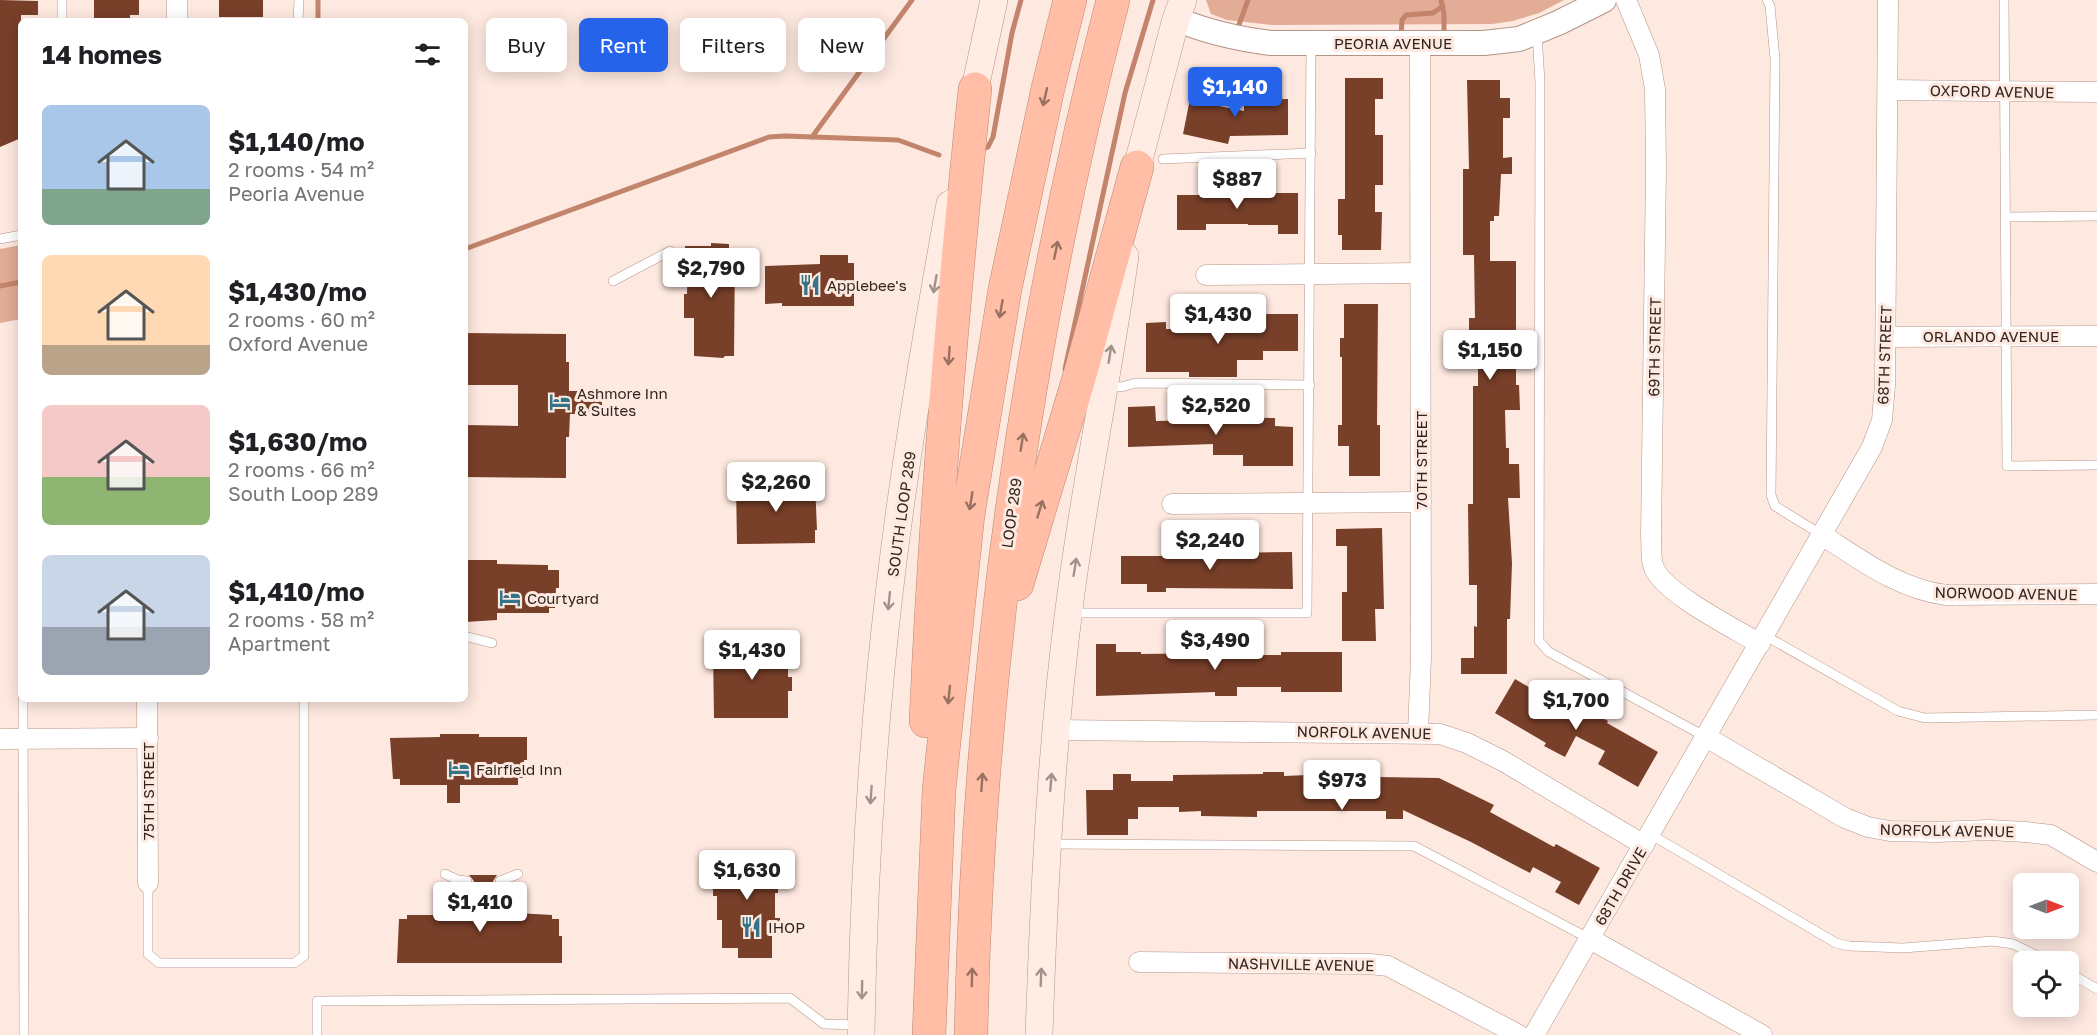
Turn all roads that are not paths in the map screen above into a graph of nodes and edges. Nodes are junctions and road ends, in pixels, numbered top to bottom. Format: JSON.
{"nodes":[{"id":1,"x":62,"y":0,"type":"edge"},
{"id":2,"x":177,"y":0,"type":"edge"},
{"id":3,"x":299,"y":0,"type":"edge"},
{"id":4,"x":993,"y":0,"type":"edge"},
{"id":5,"x":1070,"y":0,"type":"edge"},
{"id":6,"x":1113,"y":0,"type":"edge"},
{"id":7,"x":1604,"y":0,"type":"edge"},
{"id":8,"x":1626,"y":0,"type":"edge"},
{"id":9,"x":1767,"y":0,"type":"edge"},
{"id":10,"x":1888,"y":0,"type":"edge"},
{"id":11,"x":2004,"y":0,"type":"edge"},
{"id":12,"x":1179,"y":9,"type":"edge"},
{"id":13,"x":62,"y":18,"type":"edge"},
{"id":14,"x":177,"y":18,"type":"edge"},
{"id":15,"x":298,"y":18,"type":"edge"},
{"id":16,"x":1537,"y":32,"type":"junction"},
{"id":17,"x":1311,"y":43,"type":"junction"},
{"id":18,"x":1420,"y":44,"type":"junction"},
{"id":19,"x":975,"y":89,"type":"junction"},
{"id":20,"x":1888,"y":90,"type":"junction"},
{"id":21,"x":2004,"y":91,"type":"junction"},
{"id":22,"x":2097,"y":92,"type":"edge"},
{"id":23,"x":1311,"y":153,"type":"junction"},
{"id":24,"x":1150,"y":163,"type":"junction"},
{"id":25,"x":2097,"y":216,"type":"edge"},
{"id":26,"x":2005,"y":217,"type":"junction"},
{"id":27,"x":18,"y":235,"type":"edge"},
{"id":28,"x":0,"y":238,"type":"edge"},
{"id":29,"x":670,"y":251,"type":"dead end"},
{"id":30,"x":1420,"y":273,"type":"junction"},
{"id":31,"x":1311,"y":274,"type":"junction"},
{"id":32,"x":1206,"y":275,"type":"dead end"},
{"id":33,"x":613,"y":281,"type":"dead end"},
{"id":34,"x":2006,"y":336,"type":"junction"},
{"id":35,"x":2097,"y":336,"type":"edge"},
{"id":36,"x":1886,"y":337,"type":"junction"},
{"id":37,"x":1105,"y":385,"type":"junction"},
{"id":38,"x":1310,"y":385,"type":"junction"},
{"id":39,"x":2097,"y":465,"type":"edge"},
{"id":40,"x":1421,"y":502,"type":"junction"},
{"id":41,"x":1172,"y":504,"type":"dead end"},
{"id":42,"x":1308,"y":504,"type":"junction"},
{"id":43,"x":1822,"y":535,"type":"junction"},
{"id":44,"x":2097,"y":594,"type":"edge"},
{"id":45,"x":1069,"y":613,"type":"junction"},
{"id":46,"x":468,"y":637,"type":"dead end"},
{"id":47,"x":1762,"y":640,"type":"junction"},
{"id":48,"x":492,"y":643,"type":"dead end"},
{"id":49,"x":995,"y":645,"type":"junction"},
{"id":50,"x":23,"y":702,"type":"edge"},
{"id":51,"x":147,"y":702,"type":"edge"},
{"id":52,"x":304,"y":702,"type":"edge"},
{"id":53,"x":2097,"y":715,"type":"edge"},
{"id":54,"x":1055,"y":730,"type":"junction"},
{"id":55,"x":1418,"y":732,"type":"junction"},
{"id":56,"x":1706,"y":737,"type":"junction"},
{"id":57,"x":148,"y":738,"type":"junction"},
{"id":58,"x":0,"y":739,"type":"edge"},
{"id":59,"x":23,"y":739,"type":"junction"},
{"id":60,"x":1647,"y":840,"type":"junction"},
{"id":61,"x":1047,"y":844,"type":"junction"},
{"id":62,"x":2097,"y":862,"type":"edge"},
{"id":63,"x":445,"y":874,"type":"dead end"},
{"id":64,"x":518,"y":874,"type":"dead end"},
{"id":65,"x":935,"y":876,"type":"junction"},
{"id":66,"x":467,"y":881,"type":"dead end"},
{"id":67,"x":500,"y":881,"type":"dead end"},
{"id":68,"x":148,"y":882,"type":"joint"},
{"id":69,"x":1590,"y":939,"type":"junction"},
{"id":70,"x":2027,"y":951,"type":"edge"},
{"id":71,"x":1138,"y":962,"type":"dead end"},
{"id":72,"x":2079,"y":978,"type":"edge"},
{"id":73,"x":2097,"y":988,"type":"edge"},
{"id":74,"x":861,"y":1030,"type":"edge"},
{"id":75,"x":24,"y":1035,"type":"edge"},
{"id":76,"x":317,"y":1035,"type":"edge"},
{"id":77,"x":929,"y":1035,"type":"edge"},
{"id":78,"x":971,"y":1035,"type":"edge"},
{"id":79,"x":1040,"y":1035,"type":"edge"},
{"id":80,"x":1520,"y":1035,"type":"edge"},
{"id":81,"x":1534,"y":1035,"type":"edge"},
{"id":82,"x":1762,"y":1035,"type":"edge"}],
"edges":[{"from":1,"to":13,"type":"lane"},
{"from":2,"to":14,"type":"street"},
{"from":3,"to":15,"type":"lane"},
{"from":4,"to":19,"type":"main road","name":"SOUTH LOOP 289"},
{"from":5,"to":65,"type":"highway","one_way":true},
{"from":49,"to":6,"type":"highway","name":"LOOP 289","one_way":true},
{"from":7,"to":16,"type":"street","name":"PEORIA AVENUE"},
{"from":8,"to":47,"type":"street","name":"69TH STREET"},
{"from":9,"to":43,"type":"lane"},
{"from":10,"to":20,"type":"street","name":"68TH STREET"},
{"from":11,"to":21,"type":"lane"},
{"from":12,"to":17,"type":"street","name":"PEORIA AVENUE"},
{"from":12,"to":24,"type":"main road"},
{"from":16,"to":18,"type":"street","name":"PEORIA AVENUE"},
{"from":16,"to":56,"type":"lane"},
{"from":17,"to":18,"type":"street","name":"PEORIA AVENUE"},
{"from":17,"to":23,"type":"lane"},
{"from":18,"to":30,"type":"street","name":"70TH STREET"},
{"from":19,"to":65,"type":"highway","one_way":true},
{"from":19,"to":74,"type":"main road","name":"SOUTH LOOP 289","one_way":true},
{"from":20,"to":21,"type":"street","name":"OXFORD AVENUE"},
{"from":20,"to":36,"type":"street","name":"68TH STREET"},
{"from":21,"to":22,"type":"street","name":"OXFORD AVENUE"},
{"from":21,"to":26,"type":"lane"},
{"from":23,"to":24,"type":"lane"},
{"from":23,"to":31,"type":"lane"},
{"from":37,"to":24,"type":"main road","one_way":true},
{"from":49,"to":24,"type":"highway","one_way":true},
{"from":25,"to":26,"type":"lane"},
{"from":26,"to":34,"type":"lane"},
{"from":27,"to":28,"type":"lane"},
{"from":29,"to":33,"type":"lane"},
{"from":30,"to":31,"type":"street"},
{"from":30,"to":40,"type":"street","name":"70TH STREET"},
{"from":31,"to":32,"type":"street"},
{"from":31,"to":38,"type":"lane"},
{"from":34,"to":35,"type":"street","name":"ORLANDO AVENUE"},
{"from":34,"to":36,"type":"street","name":"ORLANDO AVENUE"},
{"from":34,"to":39,"type":"lane"},
{"from":36,"to":43,"type":"street","name":"68TH STREET"},
{"from":37,"to":38,"type":"lane"},
{"from":45,"to":37,"type":"main road","one_way":true},
{"from":38,"to":42,"type":"lane"},
{"from":40,"to":42,"type":"street"},
{"from":40,"to":55,"type":"street","name":"70TH STREET"},
{"from":41,"to":42,"type":"street"},
{"from":42,"to":45,"type":"lane"},
{"from":43,"to":44,"type":"street","name":"NORWOOD AVENUE"},
{"from":43,"to":47,"type":"street","name":"68TH STREET"},
{"from":45,"to":54,"type":"main road"},
{"from":46,"to":48,"type":"lane"},
{"from":47,"to":53,"type":"lane"},
{"from":47,"to":56,"type":"street","name":"68TH STREET"},
{"from":78,"to":49,"type":"highway","name":"LOOP 289","one_way":true},
{"from":50,"to":59,"type":"lane"},
{"from":51,"to":57,"type":"street","name":"75TH STREET"},
{"from":52,"to":68,"type":"lane"},
{"from":54,"to":55,"type":"street","name":"NORFOLK AVENUE"},
{"from":61,"to":54,"type":"main road","one_way":true},
{"from":55,"to":60,"type":"street","name":"NORFOLK AVENUE"},
{"from":56,"to":60,"type":"street","name":"68TH DRIVE"},
{"from":56,"to":62,"type":"street","name":"NORFOLK AVENUE"},
{"from":57,"to":59,"type":"street"},
{"from":57,"to":68,"type":"street","name":"75TH STREET"},
{"from":58,"to":59,"type":"street"},
{"from":59,"to":75,"type":"lane"},
{"from":60,"to":69,"type":"street","name":"68TH DRIVE"},
{"from":60,"to":70,"type":"lane"},
{"from":61,"to":69,"type":"lane"},
{"from":79,"to":61,"type":"main road","one_way":true},
{"from":63,"to":66,"type":"lane"},
{"from":64,"to":67,"type":"lane"},
{"from":65,"to":77,"type":"highway"},
{"from":69,"to":81,"type":"street","name":"68TH DRIVE"},
{"from":69,"to":82,"type":"street"},
{"from":71,"to":80,"type":"street","name":"NASHVILLE AVENUE"},
{"from":72,"to":73,"type":"lane"},
{"from":74,"to":76,"type":"lane"}]}
